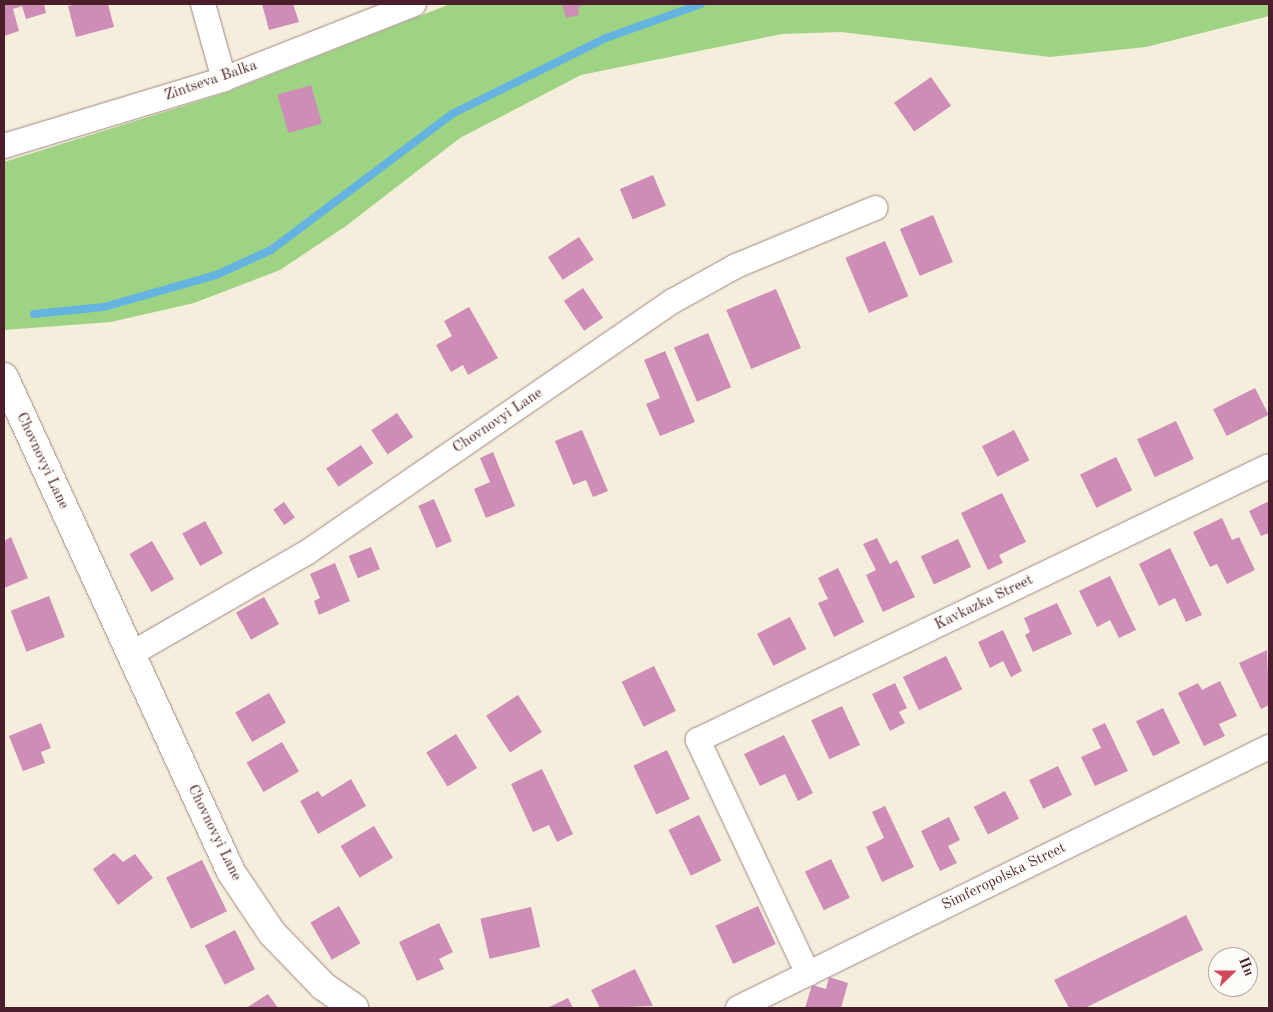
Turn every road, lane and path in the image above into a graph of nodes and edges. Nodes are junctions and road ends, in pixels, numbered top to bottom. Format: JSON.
{"nodes":[{"id":1,"x":204,"y":4,"type":"edge"},
{"id":2,"x":414,"y":4,"type":"edge"},
{"id":3,"x":224,"y":79,"type":"junction"},
{"id":4,"x":4,"y":146,"type":"edge"},
{"id":5,"x":874,"y":208,"type":"dead end"},
{"id":6,"x":4,"y":377,"type":"edge"},
{"id":7,"x":1269,"y":466,"type":"edge"},
{"id":8,"x":131,"y":654,"type":"junction"},
{"id":9,"x":1269,"y":746,"type":"edge"},
{"id":10,"x":808,"y":974,"type":"junction"},
{"id":11,"x":354,"y":1008,"type":"edge"},
{"id":12,"x":738,"y":1008,"type":"edge"}],
"edges":[{"from":1,"to":3,"type":"street"},
{"from":2,"to":3,"type":"street","name":"Zintseva Balka"},
{"from":3,"to":4,"type":"street","name":"Zintseva Balka"},
{"from":5,"to":8,"type":"street","name":"Chovnovyi Lane"},
{"from":6,"to":8,"type":"street","name":"Chovnovyi Lane"},
{"from":7,"to":10,"type":"street","name":"Kavkazka Street"},
{"from":8,"to":11,"type":"street","name":"Chovnovyi Lane"},
{"from":9,"to":10,"type":"street","name":"Simferopolska Street"},
{"from":10,"to":12,"type":"street","name":"Simferopolska Street"}]}
